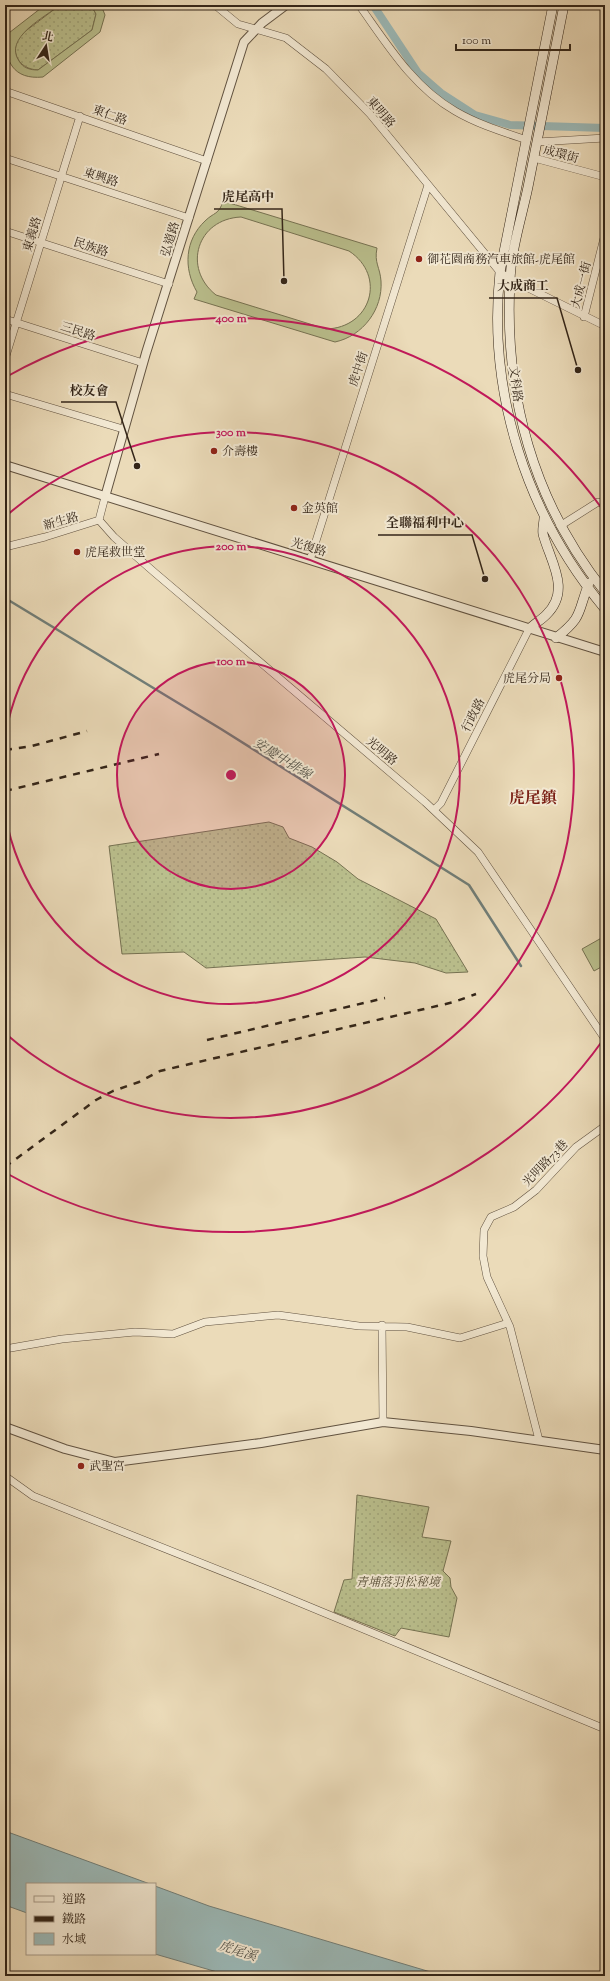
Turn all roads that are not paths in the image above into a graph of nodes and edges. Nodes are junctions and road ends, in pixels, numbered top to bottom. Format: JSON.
{"nodes":[{"id":1,"x":215,"y":5,"type":"edge"},
{"id":2,"x":286,"y":5,"type":"edge"},
{"id":3,"x":359,"y":5,"type":"edge"},
{"id":4,"x":553,"y":5,"type":"edge"},
{"id":5,"x":564,"y":5,"type":"edge"},
{"id":6,"x":255,"y":29,"type":"junction"},
{"id":7,"x":5,"y":91,"type":"edge"},
{"id":8,"x":80,"y":116,"type":"junction"},
{"id":9,"x":605,"y":138,"type":"edge"},
{"id":10,"x":527,"y":140,"type":"junction"},
{"id":11,"x":537,"y":142,"type":"junction"},
{"id":12,"x":5,"y":158,"type":"edge"},
{"id":13,"x":534,"y":158,"type":"junction"},
{"id":14,"x":207,"y":161,"type":"junction"},
{"id":15,"x":62,"y":176,"type":"junction"},
{"id":16,"x":605,"y":177,"type":"edge"},
{"id":17,"x":428,"y":186,"type":"junction"},
{"id":18,"x":189,"y":218,"type":"junction"},
{"id":19,"x":5,"y":231,"type":"edge"},
{"id":20,"x":605,"y":234,"type":"edge"},
{"id":21,"x":41,"y":242,"type":"junction"},
{"id":22,"x":603,"y":249,"type":"edge"},
{"id":23,"x":500,"y":272,"type":"junction"},
{"id":24,"x":510,"y":279,"type":"junction"},
{"id":25,"x":169,"y":284,"type":"junction"},
{"id":26,"x":584,"y":317,"type":"junction"},
{"id":27,"x":5,"y":319,"type":"edge"},
{"id":28,"x":17,"y":322,"type":"junction"},
{"id":29,"x":605,"y":326,"type":"edge"},
{"id":30,"x":5,"y":359,"type":"edge"},
{"id":31,"x":143,"y":364,"type":"junction"},
{"id":32,"x":5,"y":394,"type":"edge"},
{"id":33,"x":123,"y":428,"type":"junction"},
{"id":34,"x":5,"y":465,"type":"edge"},
{"id":35,"x":105,"y":497,"type":"junction"},
{"id":36,"x":605,"y":504,"type":"edge"},
{"id":37,"x":544,"y":518,"type":"junction"},
{"id":38,"x":99,"y":520,"type":"junction"},
{"id":39,"x":560,"y":526,"type":"junction"},
{"id":40,"x":5,"y":547,"type":"edge"},
{"id":41,"x":310,"y":560,"type":"junction"},
{"id":42,"x":592,"y":575,"type":"junction"},
{"id":43,"x":587,"y":588,"type":"junction"},
{"id":44,"x":605,"y":592,"type":"edge"},
{"id":45,"x":605,"y":609,"type":"edge"},
{"id":46,"x":529,"y":628,"type":"junction"},
{"id":47,"x":556,"y":638,"type":"junction"},
{"id":48,"x":605,"y":652,"type":"edge"},
{"id":49,"x":434,"y":810,"type":"junction"},
{"id":50,"x":605,"y":1040,"type":"edge"},
{"id":51,"x":605,"y":1126,"type":"edge"},
{"id":52,"x":508,"y":1323,"type":"junction"},
{"id":53,"x":382,"y":1325,"type":"junction"},
{"id":54,"x":5,"y":1349,"type":"edge"},
{"id":55,"x":383,"y":1422,"type":"junction"},
{"id":56,"x":5,"y":1428,"type":"edge"},
{"id":57,"x":539,"y":1440,"type":"junction"},
{"id":58,"x":605,"y":1450,"type":"edge"},
{"id":59,"x":5,"y":1476,"type":"edge"},
{"id":60,"x":605,"y":1729,"type":"edge"}],
"edges":[{"from":1,"to":6,"type":"street","name":"東明路"},
{"from":2,"to":6,"type":"street","name":"弘道路"},
{"from":3,"to":10,"type":"street"},
{"from":4,"to":10,"type":"main road","name":"文科路"},
{"from":5,"to":11,"type":"main road","name":"文科路"},
{"from":6,"to":14,"type":"street","name":"弘道路"},
{"from":6,"to":17,"type":"street","name":"東明路"},
{"from":7,"to":8,"type":"street","name":"東仁路"},
{"from":8,"to":14,"type":"street","name":"東仁路"},
{"from":8,"to":15,"type":"street","name":"東義路"},
{"from":9,"to":11,"type":"street"},
{"from":10,"to":23,"type":"main road","name":"文科路"},
{"from":11,"to":13,"type":"main road","name":"文科路"},
{"from":12,"to":15,"type":"street","name":"東興路"},
{"from":13,"to":16,"type":"street","name":"成環街"},
{"from":13,"to":24,"type":"main road","name":"文科路"},
{"from":14,"to":18,"type":"street","name":"弘道路"},
{"from":15,"to":18,"type":"street","name":"東興路"},
{"from":15,"to":21,"type":"street","name":"東義路"},
{"from":17,"to":23,"type":"street","name":"東明路"},
{"from":17,"to":41,"type":"street","name":"虎中街"},
{"from":18,"to":25,"type":"street","name":"弘道路"},
{"from":19,"to":21,"type":"street","name":"民族路"},
{"from":20,"to":22,"type":"street","name":"大成一街"},
{"from":21,"to":25,"type":"street","name":"民族路"},
{"from":21,"to":28,"type":"street","name":"東義路"},
{"from":22,"to":26,"type":"street","name":"大成一街"},
{"from":23,"to":24,"type":"street","name":"東明路"},
{"from":23,"to":37,"type":"main road","name":"文科路"},
{"from":24,"to":26,"type":"street","name":"東明路"},
{"from":24,"to":39,"type":"main road","name":"文科路"},
{"from":25,"to":31,"type":"street","name":"弘道路"},
{"from":26,"to":29,"type":"street","name":"東明路"},
{"from":27,"to":28,"type":"street","name":"三民路"},
{"from":28,"to":30,"type":"street","name":"東義路"},
{"from":28,"to":31,"type":"street","name":"三民路"},
{"from":31,"to":33,"type":"street","name":"弘道路"},
{"from":32,"to":33,"type":"street"},
{"from":33,"to":35,"type":"street","name":"弘道路"},
{"from":34,"to":35,"type":"street","name":"光復路"},
{"from":35,"to":38,"type":"street"},
{"from":35,"to":41,"type":"street","name":"光復路"},
{"from":36,"to":39,"type":"street"},
{"from":37,"to":43,"type":"main road","name":"文科路"},
{"from":37,"to":46,"type":"main road"},
{"from":38,"to":40,"type":"street","name":"新生路"},
{"from":38,"to":49,"type":"street","name":"光明路"},
{"from":39,"to":42,"type":"main road","name":"文科路"},
{"from":41,"to":46,"type":"street","name":"光復路"},
{"from":42,"to":43,"type":"main road"},
{"from":42,"to":44,"type":"main road","name":"文科路"},
{"from":43,"to":45,"type":"main road","name":"文科路"},
{"from":43,"to":47,"type":"main road"},
{"from":46,"to":47,"type":"street","name":"光復路"},
{"from":46,"to":49,"type":"street","name":"行政路"},
{"from":47,"to":48,"type":"street","name":"光復路"},
{"from":49,"to":50,"type":"street","name":"光明路"},
{"from":51,"to":52,"type":"street","name":"光明路73巷"},
{"from":52,"to":53,"type":"street"},
{"from":52,"to":57,"type":"street","name":"光明路73巷"},
{"from":53,"to":54,"type":"street"},
{"from":53,"to":55,"type":"street"},
{"from":55,"to":56,"type":"street"},
{"from":55,"to":57,"type":"street"},
{"from":57,"to":58,"type":"street"},
{"from":59,"to":60,"type":"street"}]}
